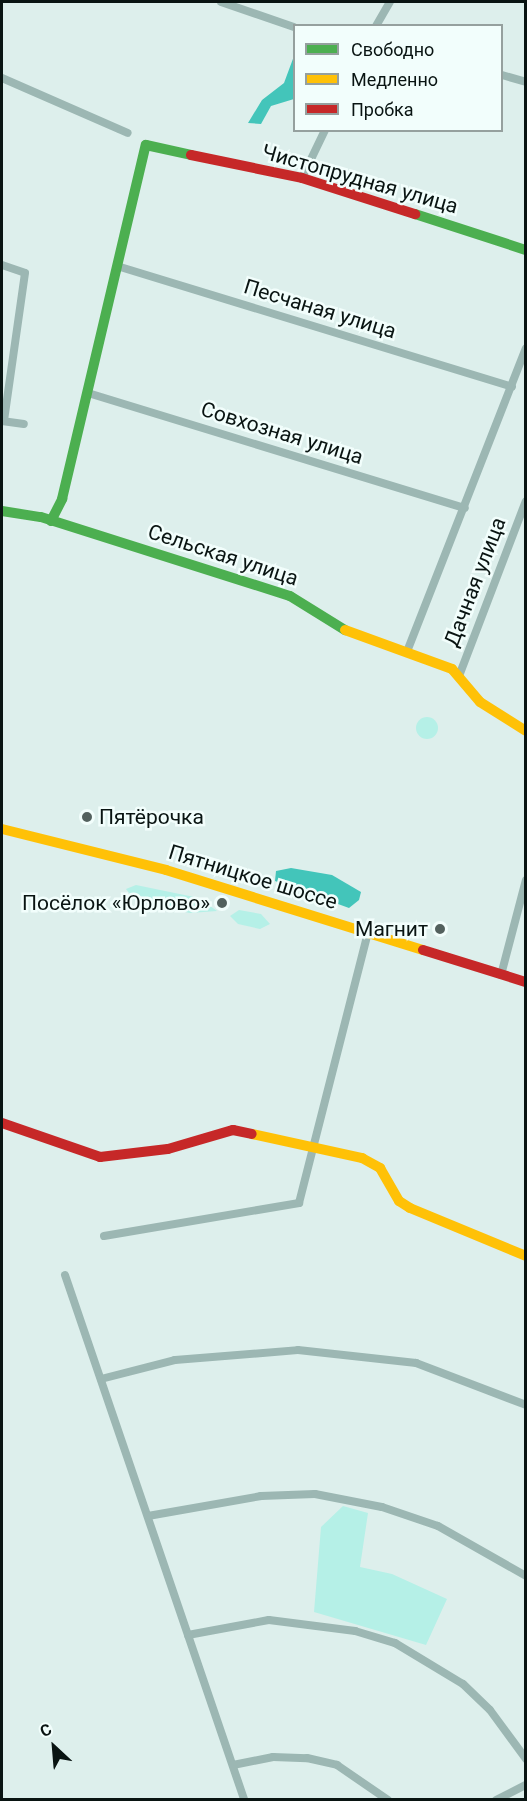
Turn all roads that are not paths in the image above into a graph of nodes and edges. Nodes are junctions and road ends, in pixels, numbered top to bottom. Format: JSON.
{"nodes":[{"id":1,"x":220,"y":2,"type":"edge"},
{"id":2,"x":390,"y":2,"type":"edge"},
{"id":3,"x":377,"y":24,"type":"edge"},
{"id":4,"x":293,"y":27,"type":"edge"},
{"id":5,"x":503,"y":76,"type":"edge"},
{"id":6,"x":2,"y":78,"type":"edge"},
{"id":7,"x":525,"y":82,"type":"edge"},
{"id":8,"x":324,"y":132,"type":"edge"},
{"id":9,"x":128,"y":133,"type":"dead end"},
{"id":10,"x":302,"y":178,"type":"junction"},
{"id":11,"x":525,"y":250,"type":"edge"},
{"id":12,"x":2,"y":265,"type":"edge"},
{"id":13,"x":117,"y":266,"type":"junction"},
{"id":14,"x":525,"y":348,"type":"edge"},
{"id":15,"x":512,"y":387,"type":"junction"},
{"id":16,"x":88,"y":393,"type":"junction"},
{"id":17,"x":3,"y":421,"type":"edge"},
{"id":18,"x":24,"y":424,"type":"dead end"},
{"id":19,"x":525,"y":501,"type":"edge"},
{"id":20,"x":465,"y":508,"type":"junction"},
{"id":21,"x":2,"y":511,"type":"edge"},
{"id":22,"x":51,"y":521,"type":"junction"},
{"id":23,"x":408,"y":649,"type":"junction"},
{"id":24,"x":459,"y":676,"type":"junction"},
{"id":25,"x":525,"y":731,"type":"edge"},
{"id":26,"x":2,"y":829,"type":"edge"},
{"id":27,"x":525,"y":880,"type":"edge"},
{"id":28,"x":368,"y":933,"type":"junction"},
{"id":29,"x":501,"y":975,"type":"junction"},
{"id":30,"x":525,"y":982,"type":"edge"},
{"id":31,"x":2,"y":1124,"type":"edge"},
{"id":32,"x":315,"y":1148,"type":"junction"},
{"id":33,"x":104,"y":1236,"type":"dead end"},
{"id":34,"x":525,"y":1256,"type":"edge"},
{"id":35,"x":65,"y":1275,"type":"dead end"},
{"id":36,"x":101,"y":1379,"type":"junction"},
{"id":37,"x":525,"y":1405,"type":"edge"},
{"id":38,"x":148,"y":1516,"type":"junction"},
{"id":39,"x":525,"y":1576,"type":"edge"},
{"id":40,"x":188,"y":1635,"type":"junction"},
{"id":41,"x":525,"y":1759,"type":"edge"},
{"id":42,"x":233,"y":1765,"type":"junction"},
{"id":43,"x":525,"y":1785,"type":"edge"},
{"id":44,"x":244,"y":1800,"type":"edge"},
{"id":45,"x":388,"y":1800,"type":"edge"},
{"id":46,"x":496,"y":1800,"type":"edge"}],
"edges":[{"from":1,"to":4,"type":"street"},
{"from":2,"to":3,"type":"street"},
{"from":5,"to":7,"type":"street"},
{"from":6,"to":9,"type":"street"},
{"from":8,"to":10,"type":"street"},
{"from":10,"to":11,"type":"street","name":"Чистопрудная улица"},
{"from":10,"to":13,"type":"street","name":"Чистопрудная улица"},
{"from":12,"to":17,"type":"street"},
{"from":13,"to":15,"type":"street","name":"Песчаная улица"},
{"from":13,"to":16,"type":"street"},
{"from":14,"to":15,"type":"street"},
{"from":15,"to":20,"type":"street"},
{"from":16,"to":20,"type":"street","name":"Совхозная улица"},
{"from":16,"to":22,"type":"street"},
{"from":17,"to":18,"type":"street"},
{"from":19,"to":24,"type":"street","name":"Дачная улица"},
{"from":20,"to":23,"type":"street"},
{"from":21,"to":22,"type":"street","name":"Сельская улица"},
{"from":22,"to":23,"type":"street","name":"Сельская улица"},
{"from":23,"to":24,"type":"street","name":"Сельская улица"},
{"from":24,"to":25,"type":"street","name":"Сельская улица"},
{"from":26,"to":28,"type":"street","name":"Пятницкое шоссе"},
{"from":27,"to":29,"type":"street"},
{"from":28,"to":29,"type":"street","name":"Пятницкое шоссе"},
{"from":28,"to":32,"type":"street"},
{"from":29,"to":30,"type":"street","name":"Пятницкое шоссе"},
{"from":31,"to":32,"type":"street"},
{"from":32,"to":33,"type":"street"},
{"from":32,"to":34,"type":"street"},
{"from":35,"to":36,"type":"street"},
{"from":36,"to":37,"type":"street"},
{"from":36,"to":38,"type":"street"},
{"from":38,"to":39,"type":"street"},
{"from":38,"to":40,"type":"street"},
{"from":40,"to":41,"type":"street"},
{"from":40,"to":42,"type":"street"},
{"from":42,"to":44,"type":"street"},
{"from":42,"to":45,"type":"street"},
{"from":43,"to":46,"type":"street"}]}
